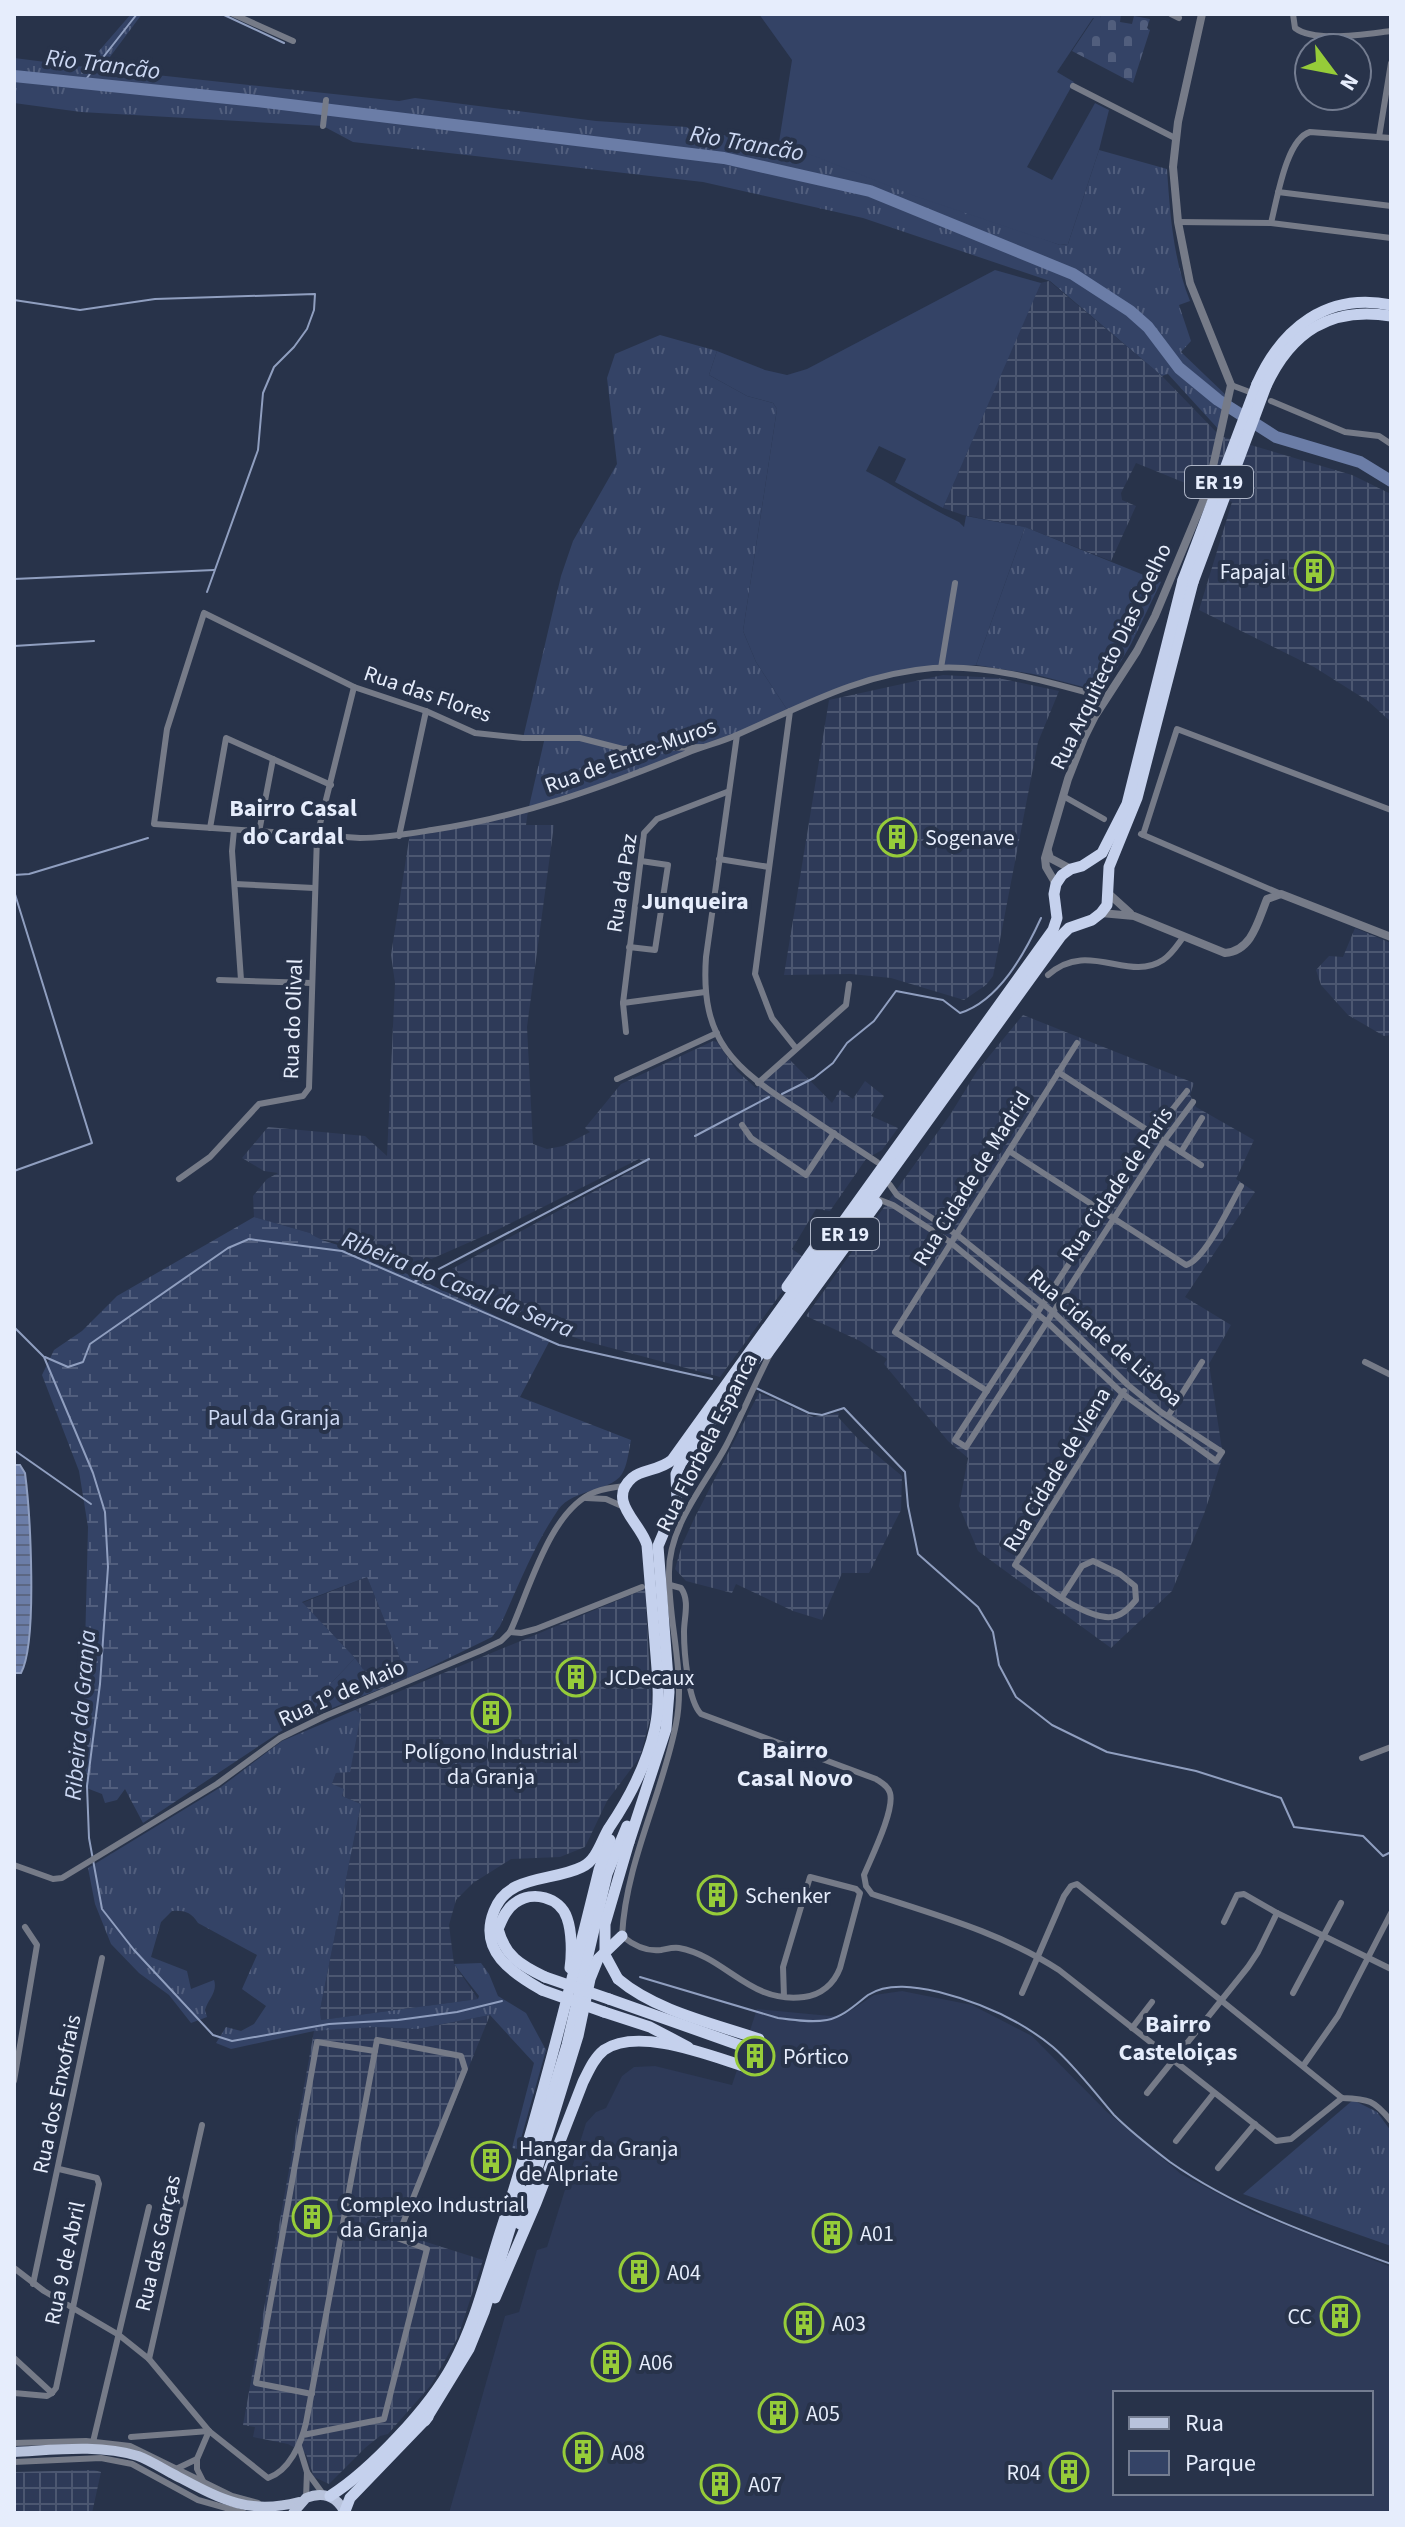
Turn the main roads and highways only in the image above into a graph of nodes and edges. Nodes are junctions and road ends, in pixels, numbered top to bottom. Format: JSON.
{"nodes":[{"id":1,"x":1391,"y":305,"type":"edge"},
{"id":2,"x":1391,"y":316,"type":"edge"},
{"id":3,"x":1257,"y":387,"type":"junction"},
{"id":4,"x":1188,"y":581,"type":"junction"},
{"id":5,"x":1076,"y":868,"type":"junction"},
{"id":6,"x":1108,"y":889,"type":"junction"},
{"id":7,"x":1056,"y":905,"type":"junction"},
{"id":8,"x":1082,"y":922,"type":"junction"},
{"id":9,"x":1008,"y":991,"type":"junction"},
{"id":10,"x":954,"y":1086,"type":"junction"},
{"id":11,"x":740,"y":1384,"type":"junction"},
{"id":12,"x":693,"y":1432,"type":"junction"},
{"id":13,"x":652,"y":1471,"type":"junction"},
{"id":14,"x":676,"y":1490,"type":"junction"},
{"id":15,"x":668,"y":1520,"type":"junction"},
{"id":16,"x":637,"y":1523,"type":"junction"},
{"id":17,"x":661,"y":1751,"type":"junction"},
{"id":18,"x":622,"y":1809,"type":"junction"},
{"id":19,"x":622,"y":1936,"type":"road end"},
{"id":20,"x":544,"y":1983,"type":"junction"},
{"id":21,"x":561,"y":2024,"type":"junction"},
{"id":22,"x":699,"y":2053,"type":"junction"},
{"id":23,"x":750,"y":2068,"type":"dead end"},
{"id":24,"x":494,"y":2300,"type":"junction"},
{"id":25,"x":425,"y":2421,"type":"junction"},
{"id":26,"x":14,"y":2452,"type":"edge"},
{"id":27,"x":326,"y":2495,"type":"junction"},
{"id":28,"x":302,"y":2500,"type":"junction"},
{"id":29,"x":264,"y":2510,"type":"edge"},
{"id":30,"x":345,"y":2512,"type":"edge"},
{"id":31,"x":293,"y":2513,"type":"edge"}],
"edges":[{"from":1,"to":3,"type":"highway","number":"ER 19"},
{"from":2,"to":3,"type":"highway","number":"ER 19"},
{"from":3,"to":4,"type":"highway","number":"ER 19","bridge":true},
{"from":4,"to":5,"type":"highway","number":"ER 19"},
{"from":4,"to":6,"type":"highway","number":"ER 19"},
{"from":5,"to":6,"type":"highway"},
{"from":5,"to":7,"type":"highway"},
{"from":6,"to":8,"type":"highway"},
{"from":7,"to":8,"type":"highway"},
{"from":7,"to":9,"type":"highway"},
{"from":8,"to":10,"type":"highway","number":"ER 19"},
{"from":9,"to":12,"type":"highway"},
{"from":9,"to":12,"type":"highway"},
{"from":10,"to":11,"type":"highway","number":"ER 19"},
{"from":10,"to":11,"type":"highway"},
{"from":11,"to":14,"type":"highway","number":"ER 19"},
{"from":12,"to":13,"type":"highway"},
{"from":13,"to":14,"type":"highway"},
{"from":13,"to":16,"type":"highway"},
{"from":14,"to":15,"type":"highway"},
{"from":15,"to":16,"type":"highway"},
{"from":15,"to":17,"type":"highway"},
{"from":16,"to":18,"type":"highway"},
{"from":17,"to":20,"type":"highway","bridge":true},
{"from":17,"to":25,"type":"highway"},
{"from":18,"to":20,"type":"highway"},
{"from":18,"to":21,"type":"highway"},
{"from":19,"to":24,"type":"highway"},
{"from":20,"to":21,"type":"highway"},
{"from":20,"to":22,"type":"highway","bridge":true},
{"from":21,"to":27,"type":"highway"},
{"from":22,"to":23,"type":"highway"},
{"from":22,"to":24,"type":"highway"},
{"from":24,"to":25,"type":"highway"},
{"from":25,"to":30,"type":"highway"},
{"from":26,"to":29,"type":"main road"},
{"from":27,"to":28,"type":"main road"},
{"from":27,"to":30,"type":"main road"},
{"from":28,"to":29,"type":"main road"},
{"from":28,"to":31,"type":"main road"}]}
